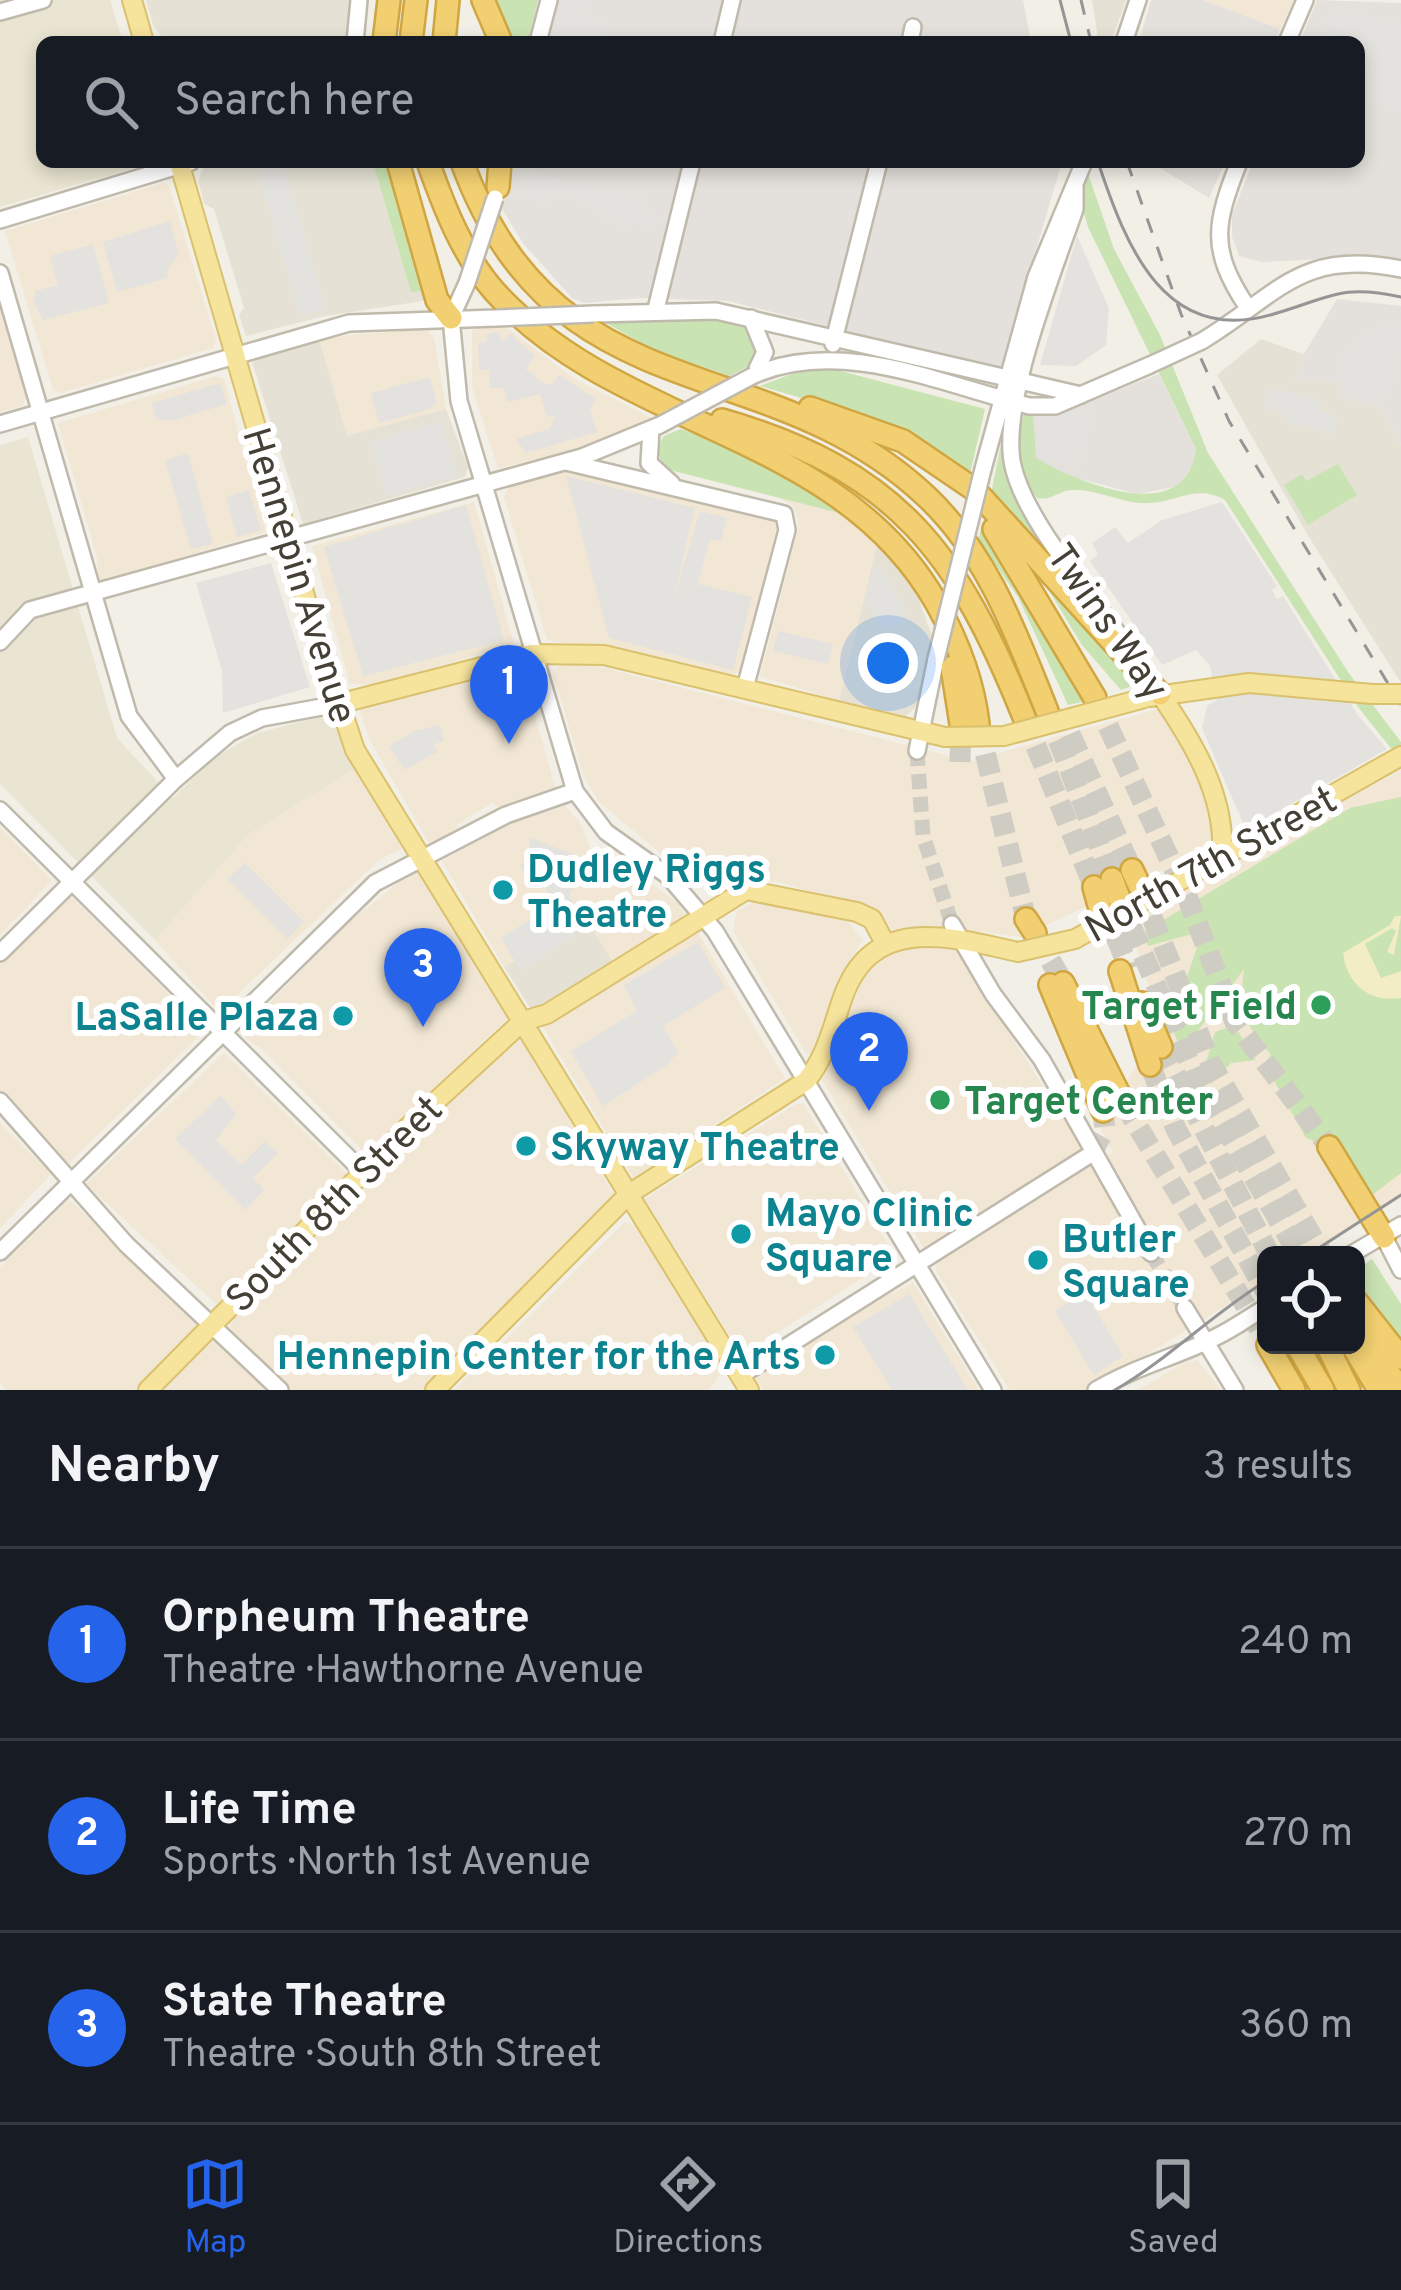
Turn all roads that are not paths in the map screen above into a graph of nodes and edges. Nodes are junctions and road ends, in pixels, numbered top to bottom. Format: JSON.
{"nodes":[{"id":1,"x":43,"y":0,"type":"edge"},
{"id":2,"x":133,"y":0,"type":"edge"},
{"id":3,"x":359,"y":0,"type":"edge"},
{"id":4,"x":389,"y":0,"type":"edge"},
{"id":5,"x":416,"y":0,"type":"edge"},
{"id":6,"x":448,"y":0,"type":"edge"},
{"id":7,"x":472,"y":0,"type":"edge"},
{"id":8,"x":483,"y":0,"type":"edge"},
{"id":9,"x":549,"y":0,"type":"edge"},
{"id":10,"x":732,"y":0,"type":"edge"},
{"id":11,"x":1138,"y":0,"type":"edge"},
{"id":12,"x":1305,"y":0,"type":"edge"},
{"id":13,"x":0,"y":12,"type":"edge"},
{"id":14,"x":142,"y":36,"type":"edge"},
{"id":15,"x":356,"y":36,"type":"edge"},
{"id":16,"x":385,"y":36,"type":"edge"},
{"id":17,"x":412,"y":36,"type":"edge"},
{"id":18,"x":445,"y":36,"type":"edge"},
{"id":19,"x":481,"y":36,"type":"edge"},
{"id":20,"x":498,"y":36,"type":"edge"},
{"id":21,"x":540,"y":36,"type":"edge"},
{"id":22,"x":723,"y":36,"type":"edge"},
{"id":23,"x":1126,"y":36,"type":"edge"},
{"id":24,"x":1290,"y":36,"type":"edge"},
{"id":25,"x":167,"y":168,"type":"edge"},
{"id":26,"x":184,"y":168,"type":"edge"},
{"id":27,"x":400,"y":168,"type":"edge"},
{"id":28,"x":431,"y":168,"type":"edge"},
{"id":29,"x":465,"y":168,"type":"edge"},
{"id":30,"x":502,"y":168,"type":"edge"},
{"id":31,"x":691,"y":168,"type":"edge"},
{"id":32,"x":877,"y":168,"type":"edge"},
{"id":33,"x":1082,"y":168,"type":"edge"},
{"id":34,"x":1237,"y":168,"type":"edge"},
{"id":35,"x":497,"y":193,"type":"joint"},
{"id":36,"x":0,"y":220,"type":"edge"},
{"id":37,"x":1401,"y":269,"type":"edge"},
{"id":38,"x":0,"y":273,"type":"edge"},
{"id":39,"x":1246,"y":305,"type":"junction"},
{"id":40,"x":656,"y":309,"type":"junction"},
{"id":41,"x":451,"y":318,"type":"junction"},
{"id":42,"x":751,"y":318,"type":"junction"},
{"id":43,"x":834,"y":338,"type":"junction"},
{"id":44,"x":234,"y":357,"type":"junction"},
{"id":45,"x":829,"y":358,"type":"junction"},
{"id":46,"x":754,"y":375,"type":"junction"},
{"id":47,"x":688,"y":377,"type":"junction"},
{"id":48,"x":1013,"y":382,"type":"junction"},
{"id":49,"x":625,"y":389,"type":"junction"},
{"id":50,"x":1081,"y":395,"type":"junction"},
{"id":51,"x":1008,"y":401,"type":"junction"},
{"id":52,"x":40,"y":413,"type":"junction"},
{"id":53,"x":834,"y":416,"type":"junction"},
{"id":54,"x":0,"y":424,"type":"edge"},
{"id":55,"x":656,"y":427,"type":"junction"},
{"id":56,"x":565,"y":462,"type":"junction"},
{"id":57,"x":483,"y":484,"type":"junction"},
{"id":58,"x":672,"y":484,"type":"junction"},
{"id":59,"x":290,"y":538,"type":"junction"},
{"id":60,"x":92,"y":594,"type":"junction"},
{"id":61,"x":0,"y":642,"type":"edge"},
{"id":62,"x":532,"y":654,"type":"junction"},
{"id":63,"x":746,"y":688,"type":"junction"},
{"id":64,"x":1401,"y":694,"type":"edge"},
{"id":65,"x":1153,"y":696,"type":"junction"},
{"id":66,"x":1095,"y":698,"type":"tunnel mouth"},
{"id":67,"x":338,"y":704,"type":"junction"},
{"id":68,"x":1052,"y":710,"type":"tunnel mouth"},
{"id":69,"x":1024,"y":717,"type":"tunnel mouth"},
{"id":70,"x":961,"y":728,"type":"junction"},
{"id":71,"x":917,"y":741,"type":"junction"},
{"id":72,"x":1401,"y":755,"type":"edge"},
{"id":73,"x":176,"y":779,"type":"junction"},
{"id":74,"x":575,"y":791,"type":"junction"},
{"id":75,"x":0,"y":810,"type":"edge"},
{"id":76,"x":421,"y":856,"type":"junction"},
{"id":77,"x":1222,"y":856,"type":"junction"},
{"id":78,"x":72,"y":882,"type":"junction"},
{"id":79,"x":703,"y":914,"type":"junction"},
{"id":80,"x":957,"y":932,"type":"junction"},
{"id":81,"x":886,"y":943,"type":"junction"},
{"id":82,"x":0,"y":953,"type":"edge"},
{"id":83,"x":1124,"y":970,"type":"tunnel mouth"},
{"id":84,"x":1057,"y":984,"type":"tunnel mouth"},
{"id":85,"x":524,"y":1021,"type":"junction"},
{"id":86,"x":221,"y":1032,"type":"junction"},
{"id":87,"x":1155,"y":1056,"type":"tunnel mouth"},
{"id":88,"x":806,"y":1081,"type":"junction"},
{"id":89,"x":0,"y":1101,"type":"edge"},
{"id":90,"x":1113,"y":1107,"type":"tunnel mouth"},
{"id":91,"x":1329,"y":1148,"type":"tunnel mouth"},
{"id":92,"x":1090,"y":1154,"type":"junction"},
{"id":93,"x":363,"y":1172,"type":"junction"},
{"id":94,"x":72,"y":1179,"type":"junction"},
{"id":95,"x":629,"y":1194,"type":"junction"},
{"id":96,"x":1392,"y":1231,"type":"edge"},
{"id":97,"x":1365,"y":1246,"type":"edge"},
{"id":98,"x":0,"y":1252,"type":"edge"},
{"id":99,"x":1151,"y":1253,"type":"tunnel mouth"},
{"id":100,"x":917,"y":1264,"type":"junction"},
{"id":101,"x":1401,"y":1270,"type":"edge"},
{"id":102,"x":1185,"y":1308,"type":"tunnel mouth"},
{"id":103,"x":1365,"y":1312,"type":"edge"},
{"id":104,"x":212,"y":1325,"type":"junction"},
{"id":105,"x":1257,"y":1330,"type":"edge"},
{"id":106,"x":1365,"y":1342,"type":"edge"},
{"id":107,"x":1207,"y":1344,"type":"junction"},
{"id":108,"x":1274,"y":1354,"type":"edge"},
{"id":109,"x":1302,"y":1354,"type":"edge"},
{"id":110,"x":1331,"y":1354,"type":"edge"},
{"id":111,"x":1357,"y":1354,"type":"edge"},
{"id":112,"x":1401,"y":1358,"type":"edge"},
{"id":113,"x":738,"y":1385,"type":"edge"},
{"id":114,"x":1401,"y":1389,"type":"edge"},
{"id":115,"x":148,"y":1390,"type":"edge"},
{"id":116,"x":280,"y":1390,"type":"edge"},
{"id":117,"x":435,"y":1390,"type":"edge"},
{"id":118,"x":993,"y":1390,"type":"edge"},
{"id":119,"x":1096,"y":1390,"type":"edge"},
{"id":120,"x":1235,"y":1390,"type":"edge"},
{"id":121,"x":1294,"y":1390,"type":"edge"},
{"id":122,"x":1323,"y":1390,"type":"edge"},
{"id":123,"x":1349,"y":1390,"type":"edge"},
{"id":124,"x":1379,"y":1390,"type":"edge"}],
"edges":[{"from":1,"to":13,"type":"street"},
{"from":2,"to":14,"type":"main road"},
{"from":3,"to":15,"type":"street"},
{"from":4,"to":16,"type":"highway"},
{"from":5,"to":17,"type":"highway"},
{"from":6,"to":18,"type":"highway"},
{"from":7,"to":19,"type":"highway"},
{"from":8,"to":20,"type":"highway"},
{"from":9,"to":21,"type":"street"},
{"from":10,"to":22,"type":"street"},
{"from":11,"to":23,"type":"street"},
{"from":12,"to":24,"type":"street"},
{"from":25,"to":36,"type":"street"},
{"from":26,"to":44,"type":"main road","name":"Hennepin Avenue"},
{"from":27,"to":41,"type":"highway"},
{"from":28,"to":49,"type":"highway"},
{"from":29,"to":47,"type":"highway"},
{"from":30,"to":35,"type":"highway"},
{"from":31,"to":40,"type":"street"},
{"from":32,"to":43,"type":"street"},
{"from":33,"to":48,"type":"street","name":"Twins Way"},
{"from":34,"to":39,"type":"street"},
{"from":35,"to":41,"type":"street","bridge":true},
{"from":37,"to":39,"type":"street"},
{"from":38,"to":52,"type":"street"},
{"from":39,"to":50,"type":"street","bridge":true},
{"from":40,"to":41,"type":"street","bridge":true},
{"from":40,"to":42,"type":"street"},
{"from":41,"to":44,"type":"street"},
{"from":41,"to":57,"type":"street"},
{"from":42,"to":43,"type":"street"},
{"from":42,"to":46,"type":"street"},
{"from":43,"to":45,"type":"street"},
{"from":43,"to":48,"type":"street"},
{"from":44,"to":52,"type":"street"},
{"from":44,"to":59,"type":"main road","name":"Hennepin Avenue"},
{"from":45,"to":46,"type":"street"},
{"from":45,"to":51,"type":"street"},
{"from":46,"to":55,"type":"street","bridge":true},
{"from":47,"to":53,"type":"highway"},
{"from":47,"to":68,"type":"highway"},
{"from":48,"to":50,"type":"street"},
{"from":48,"to":51,"type":"street","name":"Twins Way"},
{"from":49,"to":69,"type":"highway"},
{"from":49,"to":70,"type":"highway"},
{"from":50,"to":51,"type":"street"},
{"from":51,"to":65,"type":"street","name":"Twins Way"},
{"from":51,"to":71,"type":"street","bridge":true},
{"from":52,"to":54,"type":"street"},
{"from":52,"to":60,"type":"street"},
{"from":53,"to":65,"type":"highway"},
{"from":53,"to":66,"type":"highway"},
{"from":55,"to":56,"type":"street"},
{"from":55,"to":58,"type":"street"},
{"from":56,"to":57,"type":"street"},
{"from":56,"to":58,"type":"street"},
{"from":57,"to":59,"type":"street"},
{"from":57,"to":62,"type":"street"},
{"from":58,"to":63,"type":"street"},
{"from":59,"to":60,"type":"street"},
{"from":59,"to":67,"type":"main road","name":"Hennepin Avenue"},
{"from":60,"to":61,"type":"street"},
{"from":60,"to":73,"type":"street"},
{"from":62,"to":63,"type":"main road"},
{"from":62,"to":67,"type":"main road"},
{"from":62,"to":74,"type":"street"},
{"from":63,"to":71,"type":"main road"},
{"from":64,"to":65,"type":"main road","bridge":true},
{"from":65,"to":70,"type":"main road","bridge":true},
{"from":65,"to":77,"type":"main road","name":"Twins Way"},
{"from":67,"to":73,"type":"street"},
{"from":67,"to":76,"type":"main road","name":"Hennepin Avenue"},
{"from":70,"to":71,"type":"main road"},
{"from":72,"to":77,"type":"main road","name":"North 7th Street"},
{"from":73,"to":78,"type":"street"},
{"from":74,"to":76,"type":"street"},
{"from":74,"to":79,"type":"street"},
{"from":75,"to":78,"type":"street"},
{"from":76,"to":85,"type":"main road","name":"Hennepin Avenue"},
{"from":76,"to":86,"type":"street"},
{"from":77,"to":80,"type":"main road","name":"North 7th Street","bridge":true},
{"from":78,"to":82,"type":"street"},
{"from":78,"to":86,"type":"street"},
{"from":79,"to":81,"type":"main road","name":"South 8th Street"},
{"from":79,"to":85,"type":"main road","name":"South 8th Street"},
{"from":79,"to":88,"type":"street"},
{"from":80,"to":81,"type":"main road","name":"North 7th Street"},
{"from":80,"to":92,"type":"street"},
{"from":81,"to":88,"type":"main road"},
{"from":83,"to":87,"type":"highway"},
{"from":84,"to":90,"type":"highway"},
{"from":85,"to":93,"type":"main road","name":"South 8th Street"},
{"from":85,"to":95,"type":"main road","name":"Hennepin Avenue"},
{"from":86,"to":93,"type":"street"},
{"from":86,"to":94,"type":"street"},
{"from":88,"to":95,"type":"main road"},
{"from":88,"to":100,"type":"street"},
{"from":89,"to":94,"type":"street"},
{"from":91,"to":96,"type":"highway"},
{"from":92,"to":99,"type":"street"},
{"from":92,"to":100,"type":"street"},
{"from":93,"to":104,"type":"main road","name":"South 8th Street"},
{"from":94,"to":98,"type":"street"},
{"from":94,"to":104,"type":"street"},
{"from":95,"to":113,"type":"main road","name":"Hennepin Avenue"},
{"from":95,"to":117,"type":"main road"},
{"from":96,"to":97,"type":"street"},
{"from":96,"to":101,"type":"street"},
{"from":100,"to":113,"type":"street"},
{"from":100,"to":118,"type":"street"},
{"from":102,"to":107,"type":"street"},
{"from":103,"to":112,"type":"highway"},
{"from":104,"to":115,"type":"main road","name":"South 8th Street"},
{"from":104,"to":116,"type":"street"},
{"from":105,"to":107,"type":"street"},
{"from":106,"to":114,"type":"highway"},
{"from":107,"to":119,"type":"street"},
{"from":107,"to":120,"type":"street"},
{"from":108,"to":121,"type":"highway"},
{"from":109,"to":122,"type":"highway"},
{"from":110,"to":123,"type":"highway"},
{"from":111,"to":124,"type":"highway"}]}
